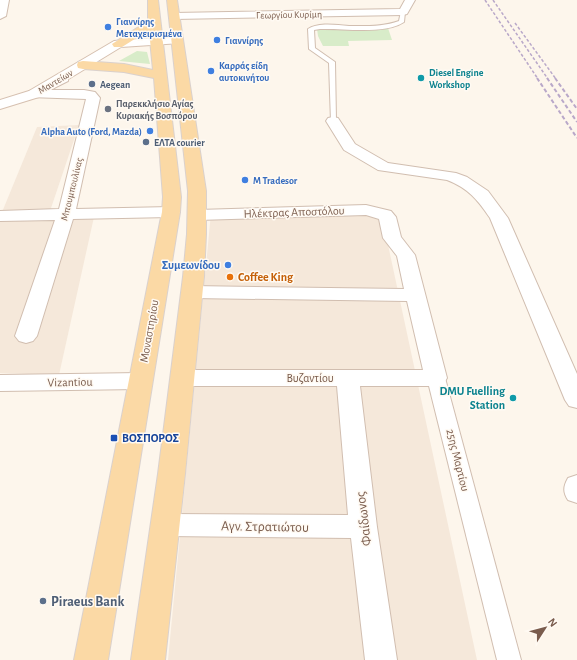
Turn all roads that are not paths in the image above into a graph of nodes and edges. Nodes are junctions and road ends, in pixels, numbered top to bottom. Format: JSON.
{"nodes":[{"id":1,"x":4,"y":0,"type":"edge"},
{"id":2,"x":153,"y":0,"type":"edge"},
{"id":3,"x":172,"y":0,"type":"edge"},
{"id":4,"x":370,"y":0,"type":"edge"},
{"id":5,"x":410,"y":0,"type":"edge"},
{"id":6,"x":403,"y":12,"type":"junction"},
{"id":7,"x":365,"y":13,"type":"junction"},
{"id":8,"x":0,"y":16,"type":"edge"},
{"id":9,"x":174,"y":16,"type":"junction"},
{"id":10,"x":154,"y":22,"type":"junction"},
{"id":11,"x":167,"y":43,"type":"junction"},
{"id":12,"x":113,"y":47,"type":"junction"},
{"id":13,"x":83,"y":65,"type":"junction"},
{"id":14,"x":160,"y":76,"type":"junction"},
{"id":15,"x":64,"y":79,"type":"dead end"},
{"id":16,"x":50,"y":88,"type":"dead end"},
{"id":17,"x":34,"y":94,"type":"junction"},
{"id":18,"x":0,"y":106,"type":"edge"},
{"id":19,"x":333,"y":121,"type":"joint"},
{"id":20,"x":171,"y":212,"type":"junction"},
{"id":21,"x":66,"y":214,"type":"junction"},
{"id":22,"x":198,"y":215,"type":"junction"},
{"id":23,"x":0,"y":216,"type":"edge"},
{"id":24,"x":387,"y":218,"type":"joint"},
{"id":25,"x":192,"y":292,"type":"junction"},
{"id":26,"x":416,"y":294,"type":"junction"},
{"id":27,"x":26,"y":336,"type":"dead end"},
{"id":28,"x":183,"y":378,"type":"junction"},
{"id":29,"x":348,"y":378,"type":"junction"},
{"id":30,"x":436,"y":378,"type":"junction"},
{"id":31,"x":140,"y":381,"type":"junction"},
{"id":32,"x":0,"y":383,"type":"edge"},
{"id":33,"x":577,"y":400,"type":"edge"},
{"id":34,"x":577,"y":485,"type":"edge"},
{"id":35,"x":577,"y":493,"type":"edge"},
{"id":36,"x":167,"y":525,"type":"junction"},
{"id":37,"x":363,"y":526,"type":"junction"},
{"id":38,"x":90,"y":660,"type":"edge"},
{"id":39,"x":148,"y":660,"type":"edge"},
{"id":40,"x":381,"y":660,"type":"edge"},
{"id":41,"x":509,"y":660,"type":"edge"}],
"edges":[{"from":1,"to":8,"type":"main road"},
{"from":2,"to":10,"type":"main road","name":"Μοναστηρίου"},
{"from":3,"to":9,"type":"main road","name":"Μοναστηρίου"},
{"from":4,"to":7,"type":"street"},
{"from":5,"to":6,"type":"street"},
{"from":6,"to":7,"type":"street","name":"Γεωργίου Κυρίμη"},
{"from":6,"to":19,"type":"lane"},
{"from":7,"to":9,"type":"street","name":"Γεωργίου Κυρίμη"},
{"from":9,"to":11,"type":"main road","name":"Μοναστηρίου"},
{"from":10,"to":11,"type":"main road","name":"Μοναστηρίου"},
{"from":10,"to":12,"type":"main road"},
{"from":11,"to":12,"type":"main road","name":"Μαντείων"},
{"from":11,"to":14,"type":"main road","name":"Μοναστηρίου"},
{"from":11,"to":22,"type":"main road","name":"Μοναστηρίου"},
{"from":12,"to":13,"type":"main road","name":"Μαντείων"},
{"from":13,"to":14,"type":"main road"},
{"from":13,"to":17,"type":"main road","name":"Μαντείων"},
{"from":14,"to":20,"type":"main road","name":"Μοναστηρίου"},
{"from":15,"to":16,"type":"lane"},
{"from":17,"to":18,"type":"main road","name":"Μαντείων"},
{"from":17,"to":21,"type":"street","name":"Μπουμπουλίνας"},
{"from":19,"to":33,"type":"street"},
{"from":20,"to":21,"type":"street"},
{"from":20,"to":31,"type":"main road","name":"Μοναστηρίου"},
{"from":21,"to":23,"type":"street"},
{"from":21,"to":27,"type":"street","name":"Μπουμπουλίνας"},
{"from":22,"to":24,"type":"street","name":"Ηλέκτρας Αποστόλου"},
{"from":22,"to":25,"type":"main road","name":"Μοναστηρίου"},
{"from":24,"to":26,"type":"street","name":"25ης Μαρτίου"},
{"from":25,"to":26,"type":"street"},
{"from":25,"to":28,"type":"main road","name":"Μοναστηρίου"},
{"from":26,"to":30,"type":"street","name":"25ης Μαρτίου"},
{"from":28,"to":29,"type":"street","name":"Βυζαντίου"},
{"from":28,"to":36,"type":"main road","name":"Μοναστηρίου"},
{"from":29,"to":30,"type":"street","name":"Βυζαντίου"},
{"from":29,"to":37,"type":"street","name":"Φαίδωνος"},
{"from":30,"to":41,"type":"street","name":"25ης Μαρτίου"},
{"from":31,"to":32,"type":"street","name":"Vizantiou"},
{"from":31,"to":38,"type":"main road","name":"Μοναστηρίου"},
{"from":34,"to":35,"type":"street"},
{"from":36,"to":37,"type":"street","name":"Αγν. Στρατιώτου"},
{"from":36,"to":39,"type":"main road","name":"Μοναστηρίου"},
{"from":37,"to":40,"type":"street","name":"Φαίδωνος"}]}
